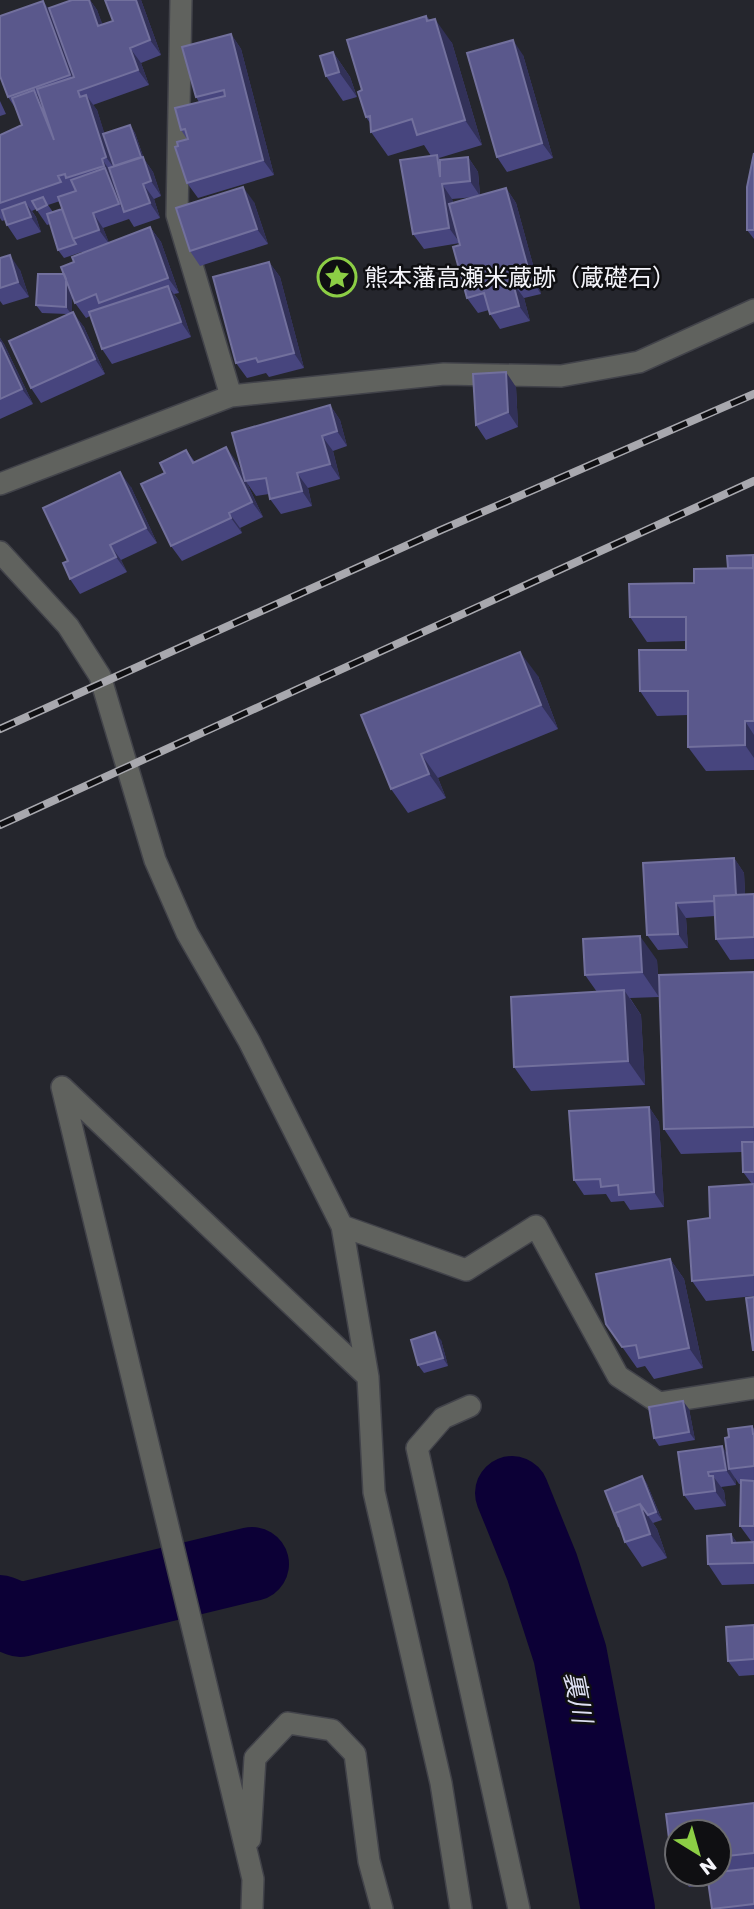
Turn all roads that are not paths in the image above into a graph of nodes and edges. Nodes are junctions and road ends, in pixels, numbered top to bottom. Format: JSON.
{"nodes":[{"id":1,"x":181,"y":0,"type":"edge"},
{"id":2,"x":754,"y":310,"type":"edge"},
{"id":3,"x":232,"y":396,"type":"junction"},
{"id":4,"x":0,"y":484,"type":"edge"},
{"id":5,"x":0,"y":552,"type":"edge"},
{"id":6,"x":342,"y":1226,"type":"junction"},
{"id":7,"x":368,"y":1377,"type":"junction"},
{"id":8,"x":754,"y":1388,"type":"edge"},
{"id":9,"x":470,"y":1406,"type":"dead end"},
{"id":10,"x":441,"y":1783,"type":"junction"},
{"id":11,"x":249,"y":1862,"type":"junction"},
{"id":12,"x":252,"y":1909,"type":"edge"},
{"id":13,"x":382,"y":1909,"type":"edge"},
{"id":14,"x":446,"y":1909,"type":"edge"},
{"id":15,"x":461,"y":1909,"type":"edge"},
{"id":16,"x":519,"y":1909,"type":"edge"}],
"edges":[{"from":1,"to":3,"type":"street"},
{"from":2,"to":3,"type":"street"},
{"from":3,"to":4,"type":"street"},
{"from":5,"to":6,"type":"street"},
{"from":6,"to":7,"type":"street"},
{"from":6,"to":8,"type":"street"},
{"from":7,"to":10,"type":"street"},
{"from":7,"to":11,"type":"street"},
{"from":9,"to":16,"type":"street"},
{"from":10,"to":14,"type":"street"},
{"from":10,"to":15,"type":"street"},
{"from":11,"to":12,"type":"street"},
{"from":11,"to":13,"type":"street"}]}
